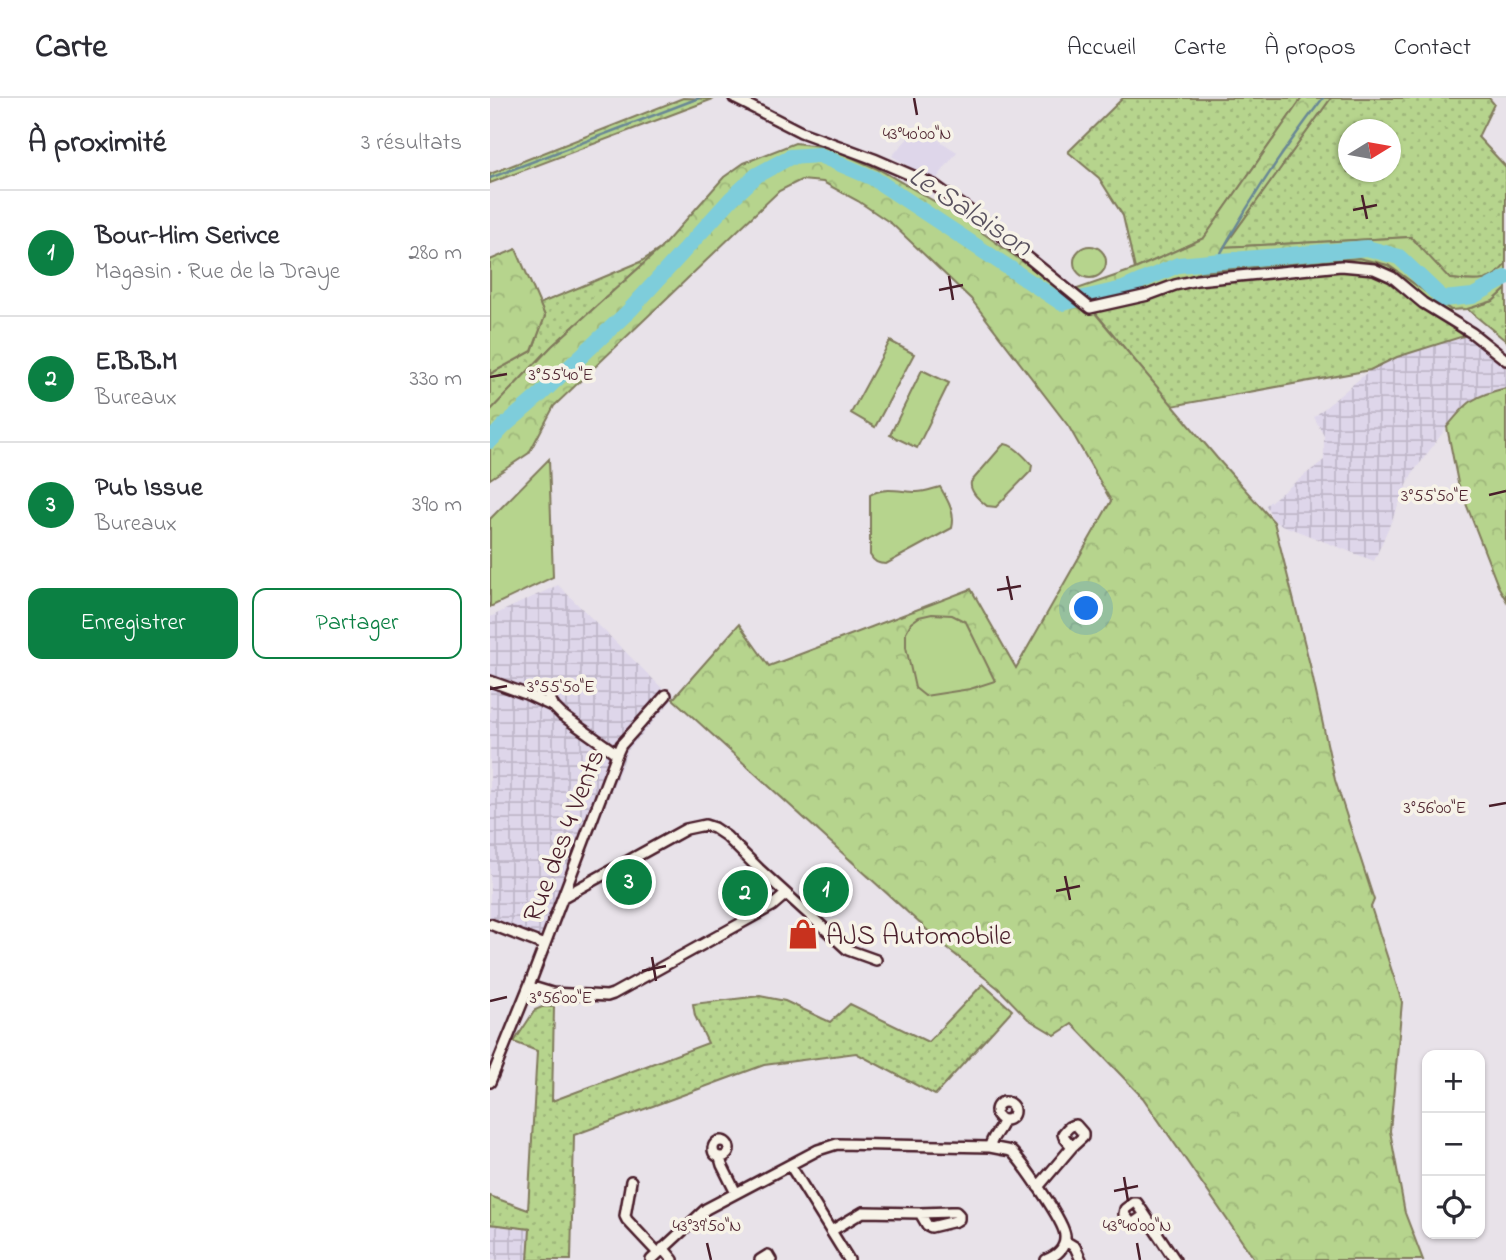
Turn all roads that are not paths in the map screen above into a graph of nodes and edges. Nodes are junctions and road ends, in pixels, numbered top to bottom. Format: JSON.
{"nodes":[{"id":1,"x":734,"y":98,"type":"edge"},
{"id":2,"x":1506,"y":360,"type":"edge"},
{"id":3,"x":490,"y":681,"type":"edge"},
{"id":4,"x":546,"y":690,"type":"dead end"},
{"id":5,"x":666,"y":695,"type":"dead end"},
{"id":6,"x":554,"y":707,"type":"junction"},
{"id":7,"x":617,"y":754,"type":"junction"},
{"id":8,"x":786,"y":894,"type":"junction"},
{"id":9,"x":563,"y":897,"type":"junction"},
{"id":10,"x":490,"y":924,"type":"edge"},
{"id":11,"x":544,"y":945,"type":"junction"},
{"id":12,"x":876,"y":961,"type":"dead end"},
{"id":13,"x":529,"y":986,"type":"junction"},
{"id":14,"x":490,"y":1082,"type":"edge"},
{"id":15,"x":1003,"y":1120,"type":"dead end"},
{"id":16,"x":990,"y":1147,"type":"junction"},
{"id":17,"x":1072,"y":1147,"type":"dead end"},
{"id":18,"x":720,"y":1158,"type":"dead end"},
{"id":19,"x":790,"y":1165,"type":"junction"},
{"id":20,"x":631,"y":1181,"type":"dead end"},
{"id":21,"x":1038,"y":1187,"type":"junction"},
{"id":22,"x":736,"y":1193,"type":"junction"},
{"id":23,"x":920,"y":1213,"type":"dead end"},
{"id":24,"x":1145,"y":1215,"type":"dead end"},
{"id":25,"x":831,"y":1231,"type":"junction"},
{"id":26,"x":1065,"y":1241,"type":"junction"},
{"id":27,"x":661,"y":1250,"type":"junction"},
{"id":28,"x":650,"y":1260,"type":"edge"},
{"id":29,"x":673,"y":1260,"type":"edge"},
{"id":30,"x":760,"y":1260,"type":"edge"},
{"id":31,"x":771,"y":1260,"type":"edge"},
{"id":32,"x":849,"y":1260,"type":"edge"},
{"id":33,"x":1046,"y":1260,"type":"edge"},
{"id":34,"x":1082,"y":1260,"type":"edge"},
{"id":35,"x":1175,"y":1260,"type":"edge"}],
"edges":[{"from":1,"to":2,"type":"street"},
{"from":3,"to":6,"type":"street"},
{"from":4,"to":6,"type":"street"},
{"from":5,"to":7,"type":"street","name":"Rue des 4 Vents"},
{"from":6,"to":7,"type":"street"},
{"from":7,"to":9,"type":"street","name":"Rue des 4 Vents"},
{"from":8,"to":9,"type":"street"},
{"from":8,"to":12,"type":"street"},
{"from":8,"to":13,"type":"street"},
{"from":9,"to":11,"type":"street","name":"Rue des 4 Vents"},
{"from":10,"to":11,"type":"street"},
{"from":11,"to":13,"type":"street","name":"Rue des 4 Vents"},
{"from":13,"to":14,"type":"street","name":"Rue des 4 Vents"},
{"from":15,"to":16,"type":"street"},
{"from":16,"to":19,"type":"street"},
{"from":16,"to":21,"type":"street"},
{"from":17,"to":21,"type":"street"},
{"from":18,"to":22,"type":"street"},
{"from":19,"to":22,"type":"street"},
{"from":19,"to":25,"type":"street"},
{"from":20,"to":27,"type":"street"},
{"from":21,"to":26,"type":"street"},
{"from":22,"to":27,"type":"street"},
{"from":23,"to":25,"type":"street"},
{"from":24,"to":35,"type":"street"},
{"from":25,"to":32,"type":"street"},
{"from":26,"to":33,"type":"street"},
{"from":26,"to":34,"type":"street"},
{"from":27,"to":28,"type":"street"},
{"from":27,"to":29,"type":"street"},
{"from":30,"to":31,"type":"street"}]}
